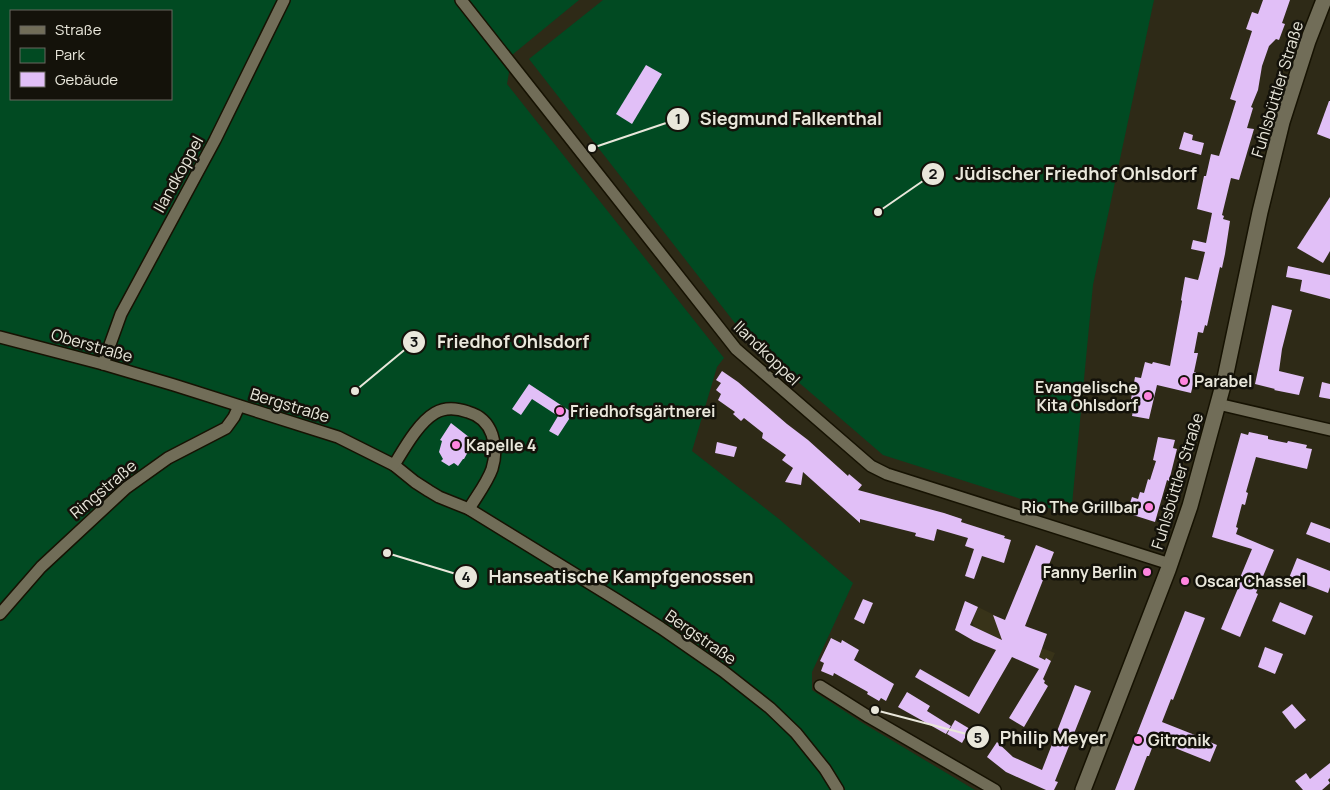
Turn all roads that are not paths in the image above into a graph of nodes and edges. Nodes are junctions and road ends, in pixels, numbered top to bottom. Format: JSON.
{"nodes":[{"id":1,"x":284,"y":0,"type":"edge"},
{"id":2,"x":461,"y":0,"type":"edge"},
{"id":3,"x":1324,"y":0,"type":"edge"},
{"id":4,"x":0,"y":337,"type":"edge"},
{"id":5,"x":103,"y":364,"type":"junction"},
{"id":6,"x":174,"y":385,"type":"joint"},
{"id":7,"x":1218,"y":404,"type":"junction"},
{"id":8,"x":239,"y":406,"type":"junction"},
{"id":9,"x":1330,"y":430,"type":"edge"},
{"id":10,"x":394,"y":465,"type":"junction"},
{"id":11,"x":469,"y":509,"type":"junction"},
{"id":12,"x":1170,"y":564,"type":"junction"},
{"id":13,"x":0,"y":614,"type":"edge"},
{"id":14,"x":820,"y":686,"type":"dead end"},
{"id":15,"x":838,"y":790,"type":"edge"},
{"id":16,"x":995,"y":790,"type":"edge"},
{"id":17,"x":1083,"y":790,"type":"edge"}],
"edges":[{"from":1,"to":5,"type":"street","name":"Ilandkoppel"},
{"from":2,"to":12,"type":"street","name":"Ilandkoppel"},
{"from":3,"to":7,"type":"main road","name":"Fuhlsbüttler Straße"},
{"from":4,"to":5,"type":"street","name":"Oberstraße"},
{"from":5,"to":6,"type":"street","name":"Oberstraße"},
{"from":6,"to":8,"type":"street","name":"Bergstraße"},
{"from":7,"to":9,"type":"street"},
{"from":7,"to":12,"type":"main road","name":"Fuhlsbüttler Straße"},
{"from":8,"to":10,"type":"street","name":"Bergstraße"},
{"from":8,"to":13,"type":"street","name":"Ringstraße"},
{"from":10,"to":11,"type":"street","name":"Bergstraße"},
{"from":10,"to":11,"type":"street"},
{"from":11,"to":15,"type":"street","name":"Bergstraße"},
{"from":12,"to":17,"type":"main road","name":"Fuhlsbüttler Straße"},
{"from":14,"to":16,"type":"street"}]}
